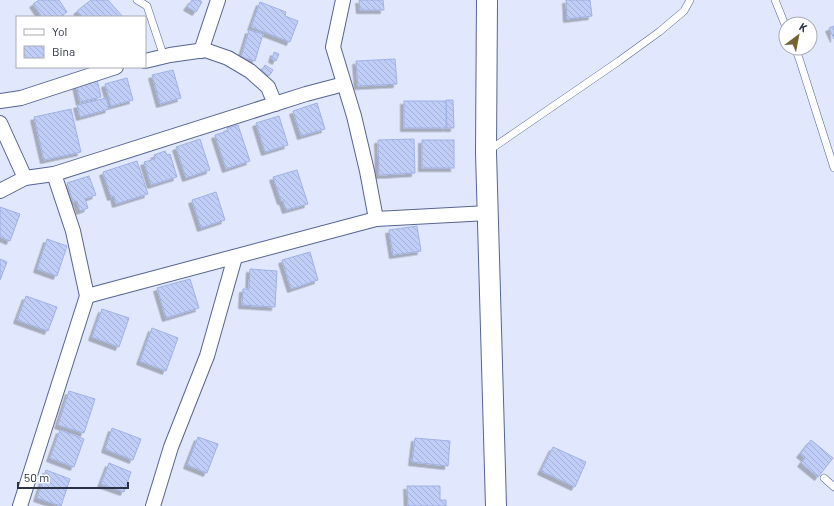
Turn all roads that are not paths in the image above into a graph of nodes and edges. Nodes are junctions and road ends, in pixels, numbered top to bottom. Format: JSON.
{"nodes":[{"id":1,"x":137,"y":0,"type":"edge"},
{"id":2,"x":218,"y":0,"type":"edge"},
{"id":3,"x":343,"y":0,"type":"edge"},
{"id":4,"x":487,"y":0,"type":"edge"},
{"id":5,"x":690,"y":0,"type":"edge"},
{"id":6,"x":774,"y":0,"type":"edge"},
{"id":7,"x":781,"y":16,"type":"edge"},
{"id":8,"x":201,"y":51,"type":"junction"},
{"id":9,"x":798,"y":56,"type":"edge"},
{"id":10,"x":164,"y":57,"type":"junction"},
{"id":11,"x":146,"y":61,"type":"edge"},
{"id":12,"x":113,"y":68,"type":"edge"},
{"id":13,"x":344,"y":84,"type":"junction"},
{"id":14,"x":0,"y":101,"type":"edge"},
{"id":15,"x":275,"y":104,"type":"junction"},
{"id":16,"x":0,"y":123,"type":"edge"},
{"id":17,"x":486,"y":152,"type":"junction"},
{"id":18,"x":834,"y":168,"type":"edge"},
{"id":19,"x":54,"y":174,"type":"junction"},
{"id":20,"x":25,"y":178,"type":"junction"},
{"id":21,"x":0,"y":191,"type":"edge"},
{"id":22,"x":488,"y":213,"type":"junction"},
{"id":23,"x":376,"y":219,"type":"junction"},
{"id":24,"x":235,"y":257,"type":"junction"},
{"id":25,"x":87,"y":296,"type":"junction"},
{"id":26,"x":824,"y":478,"type":"dead end"},
{"id":27,"x":834,"y":487,"type":"edge"},
{"id":28,"x":20,"y":506,"type":"edge"},
{"id":29,"x":153,"y":506,"type":"edge"},
{"id":30,"x":496,"y":506,"type":"edge"}],
"edges":[{"from":1,"to":10,"type":"lane"},
{"from":2,"to":8,"type":"street"},
{"from":3,"to":13,"type":"street"},
{"from":4,"to":17,"type":"street"},
{"from":5,"to":17,"type":"lane"},
{"from":6,"to":7,"type":"lane"},
{"from":8,"to":10,"type":"street"},
{"from":8,"to":15,"type":"street"},
{"from":9,"to":18,"type":"lane"},
{"from":10,"to":11,"type":"street"},
{"from":12,"to":14,"type":"street"},
{"from":13,"to":15,"type":"street"},
{"from":13,"to":23,"type":"street"},
{"from":15,"to":19,"type":"street"},
{"from":16,"to":20,"type":"street"},
{"from":17,"to":22,"type":"street"},
{"from":19,"to":20,"type":"street"},
{"from":19,"to":25,"type":"street"},
{"from":20,"to":21,"type":"street"},
{"from":22,"to":23,"type":"street"},
{"from":22,"to":30,"type":"street"},
{"from":23,"to":24,"type":"street"},
{"from":24,"to":25,"type":"street"},
{"from":24,"to":29,"type":"street"},
{"from":25,"to":28,"type":"street"},
{"from":26,"to":27,"type":"lane"}]}
